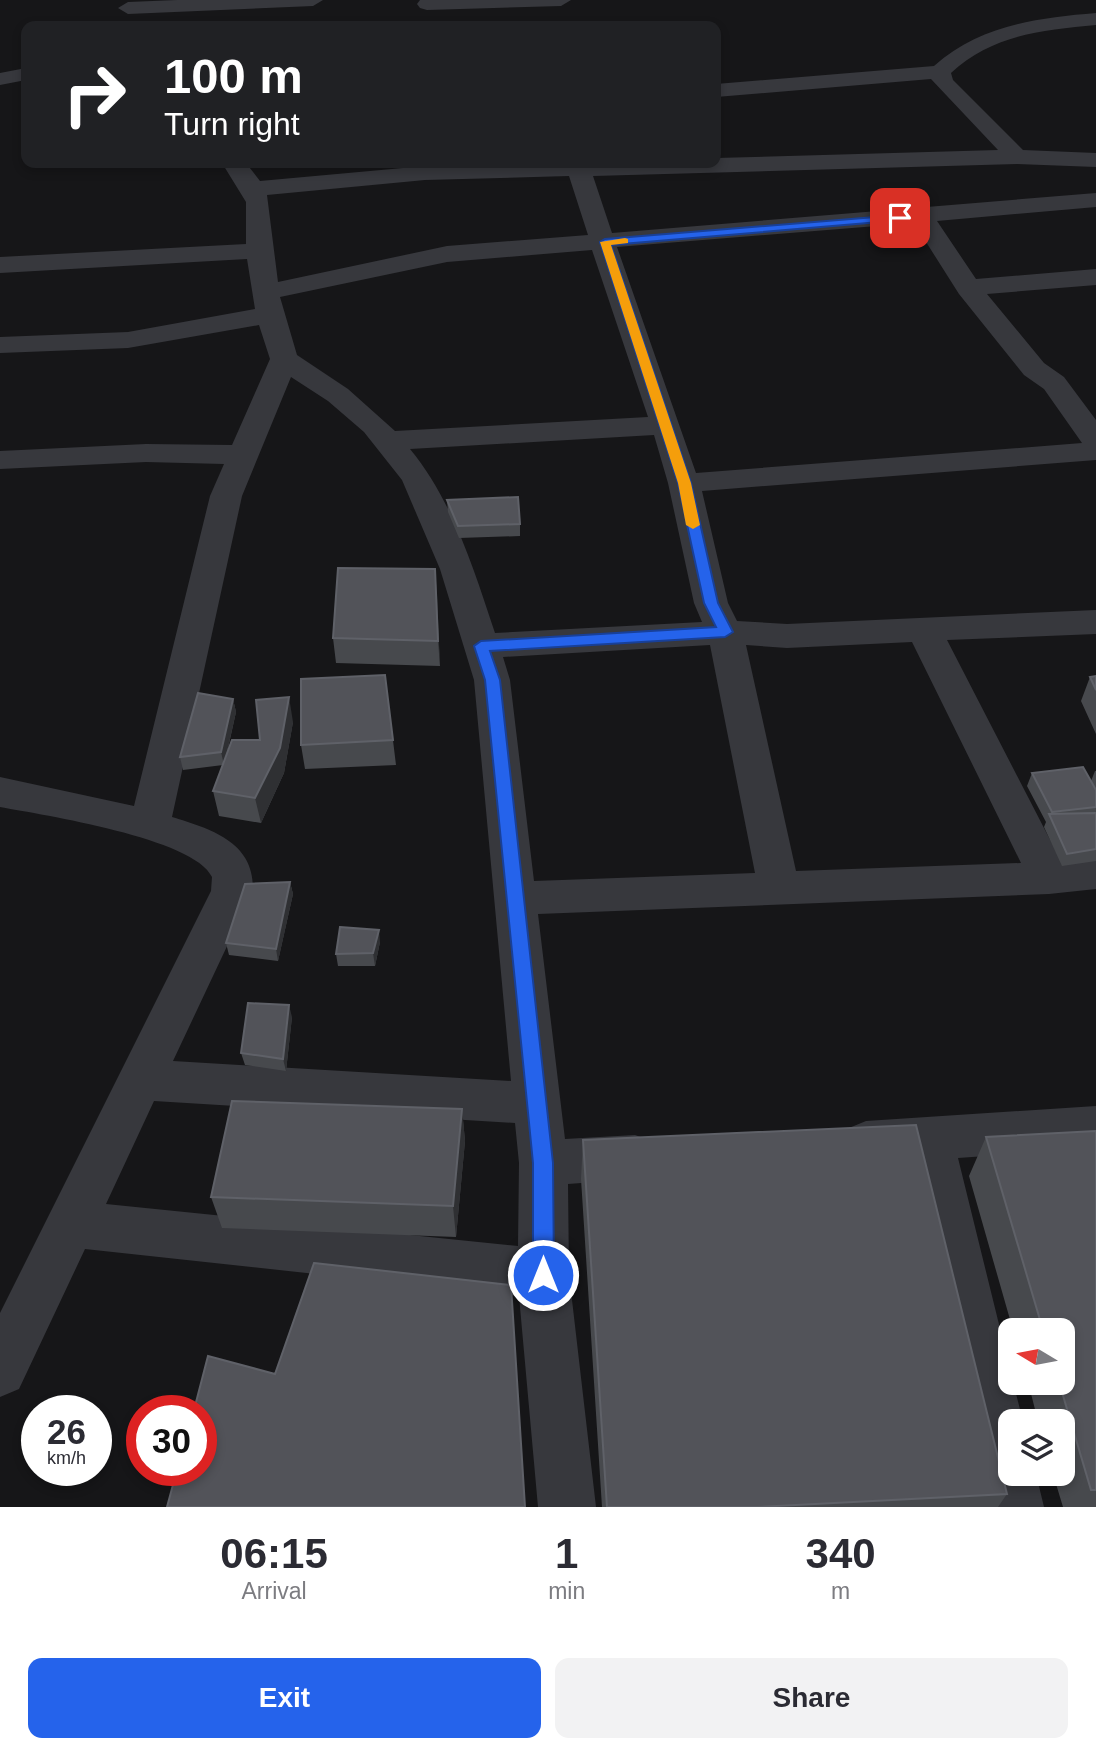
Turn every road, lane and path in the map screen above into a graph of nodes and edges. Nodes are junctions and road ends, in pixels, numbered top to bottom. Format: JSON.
{"nodes":[{"id":1,"x":313,"y":0,"type":"edge"},
{"id":2,"x":561,"y":0,"type":"edge"},
{"id":3,"x":426,"y":2,"type":"edge"},
{"id":4,"x":125,"y":4,"type":"edge"},
{"id":5,"x":1096,"y":19,"type":"edge"},
{"id":6,"x":143,"y":21,"type":"edge"},
{"id":7,"x":439,"y":21,"type":"edge"},
{"id":8,"x":940,"y":72,"type":"junction"},
{"id":9,"x":721,"y":90,"type":"edge"},
{"id":10,"x":1017,"y":157,"type":"junction"},
{"id":11,"x":1096,"y":160,"type":"edge"},
{"id":12,"x":721,"y":163,"type":"edge"},
{"id":13,"x":424,"y":168,"type":"edge"},
{"id":14,"x":579,"y":168,"type":"edge"},
{"id":15,"x":244,"y":176,"type":"edge"},
{"id":16,"x":1096,"y":200,"type":"edge"},
{"id":17,"x":922,"y":216,"type":"junction"},
{"id":18,"x":605,"y":242,"type":"junction"},
{"id":19,"x":259,"y":251,"type":"junction"},
{"id":20,"x":0,"y":265,"type":"edge"},
{"id":21,"x":1096,"y":277,"type":"edge"},
{"id":22,"x":968,"y":288,"type":"junction"},
{"id":23,"x":269,"y":303,"type":"junction"},
{"id":24,"x":0,"y":345,"type":"edge"},
{"id":25,"x":284,"y":359,"type":"junction"},
{"id":26,"x":666,"y":425,"type":"junction"},
{"id":27,"x":388,"y":441,"type":"junction"},
{"id":28,"x":1096,"y":441,"type":"edge"},
{"id":29,"x":1096,"y":451,"type":"edge"},
{"id":30,"x":244,"y":455,"type":"junction"},
{"id":31,"x":0,"y":460,"type":"edge"},
{"id":32,"x":684,"y":483,"type":"junction"},
{"id":33,"x":1096,"y":622,"type":"edge"},
{"id":34,"x":924,"y":630,"type":"junction"},
{"id":35,"x":725,"y":632,"type":"junction"},
{"id":36,"x":481,"y":646,"type":"junction"},
{"id":37,"x":0,"y":792,"type":"edge"},
{"id":38,"x":150,"y":823,"type":"junction"},
{"id":39,"x":1096,"y":873,"type":"edge"},
{"id":40,"x":1049,"y":878,"type":"junction"},
{"id":41,"x":779,"y":888,"type":"junction"},
{"id":42,"x":515,"y":898,"type":"junction"},
{"id":43,"x":140,"y":1080,"type":"junction"},
{"id":44,"x":536,"y":1102,"type":"junction"},
{"id":45,"x":1096,"y":1127,"type":"edge"},
{"id":46,"x":929,"y":1139,"type":"junction"},
{"id":47,"x":819,"y":1146,"type":"edge"},
{"id":48,"x":681,"y":1154,"type":"edge"},
{"id":49,"x":543,"y":1163,"type":"junction"},
{"id":50,"x":71,"y":1224,"type":"junction"},
{"id":51,"x":543,"y":1275,"type":"junction"},
{"id":52,"x":0,"y":1370,"type":"edge"},
{"id":53,"x":567,"y":1507,"type":"edge"},
{"id":54,"x":1015,"y":1507,"type":"edge"}],
"edges":[{"from":1,"to":4,"type":"street"},
{"from":2,"to":3,"type":"street"},
{"from":3,"to":7,"type":"street"},
{"from":4,"to":6,"type":"street"},
{"from":5,"to":8,"type":"street"},
{"from":8,"to":9,"type":"street"},
{"from":8,"to":10,"type":"street"},
{"from":10,"to":11,"type":"street"},
{"from":10,"to":12,"type":"street"},
{"from":13,"to":15,"type":"street"},
{"from":14,"to":18,"type":"street"},
{"from":15,"to":19,"type":"street"},
{"from":16,"to":17,"type":"street"},
{"from":17,"to":18,"type":"street"},
{"from":17,"to":22,"type":"street"},
{"from":18,"to":23,"type":"street"},
{"from":18,"to":26,"type":"street"},
{"from":19,"to":20,"type":"street"},
{"from":19,"to":23,"type":"street"},
{"from":21,"to":22,"type":"street"},
{"from":22,"to":28,"type":"street"},
{"from":23,"to":24,"type":"street"},
{"from":23,"to":25,"type":"street"},
{"from":25,"to":27,"type":"street"},
{"from":25,"to":30,"type":"street"},
{"from":26,"to":27,"type":"street"},
{"from":26,"to":32,"type":"street"},
{"from":27,"to":36,"type":"street"},
{"from":29,"to":32,"type":"street"},
{"from":30,"to":31,"type":"street"},
{"from":30,"to":38,"type":"street"},
{"from":32,"to":35,"type":"street"},
{"from":33,"to":34,"type":"street"},
{"from":34,"to":35,"type":"street"},
{"from":34,"to":40,"type":"street"},
{"from":35,"to":36,"type":"street"},
{"from":35,"to":41,"type":"street"},
{"from":36,"to":42,"type":"street"},
{"from":37,"to":38,"type":"street"},
{"from":38,"to":43,"type":"street"},
{"from":39,"to":40,"type":"street"},
{"from":40,"to":41,"type":"street"},
{"from":41,"to":42,"type":"street"},
{"from":42,"to":44,"type":"street"},
{"from":43,"to":44,"type":"street"},
{"from":43,"to":50,"type":"street"},
{"from":44,"to":49,"type":"street"},
{"from":45,"to":46,"type":"street"},
{"from":46,"to":47,"type":"street"},
{"from":46,"to":54,"type":"street"},
{"from":48,"to":49,"type":"street"},
{"from":49,"to":51,"type":"street"},
{"from":50,"to":51,"type":"street"},
{"from":50,"to":52,"type":"street"},
{"from":51,"to":53,"type":"street"}]}
